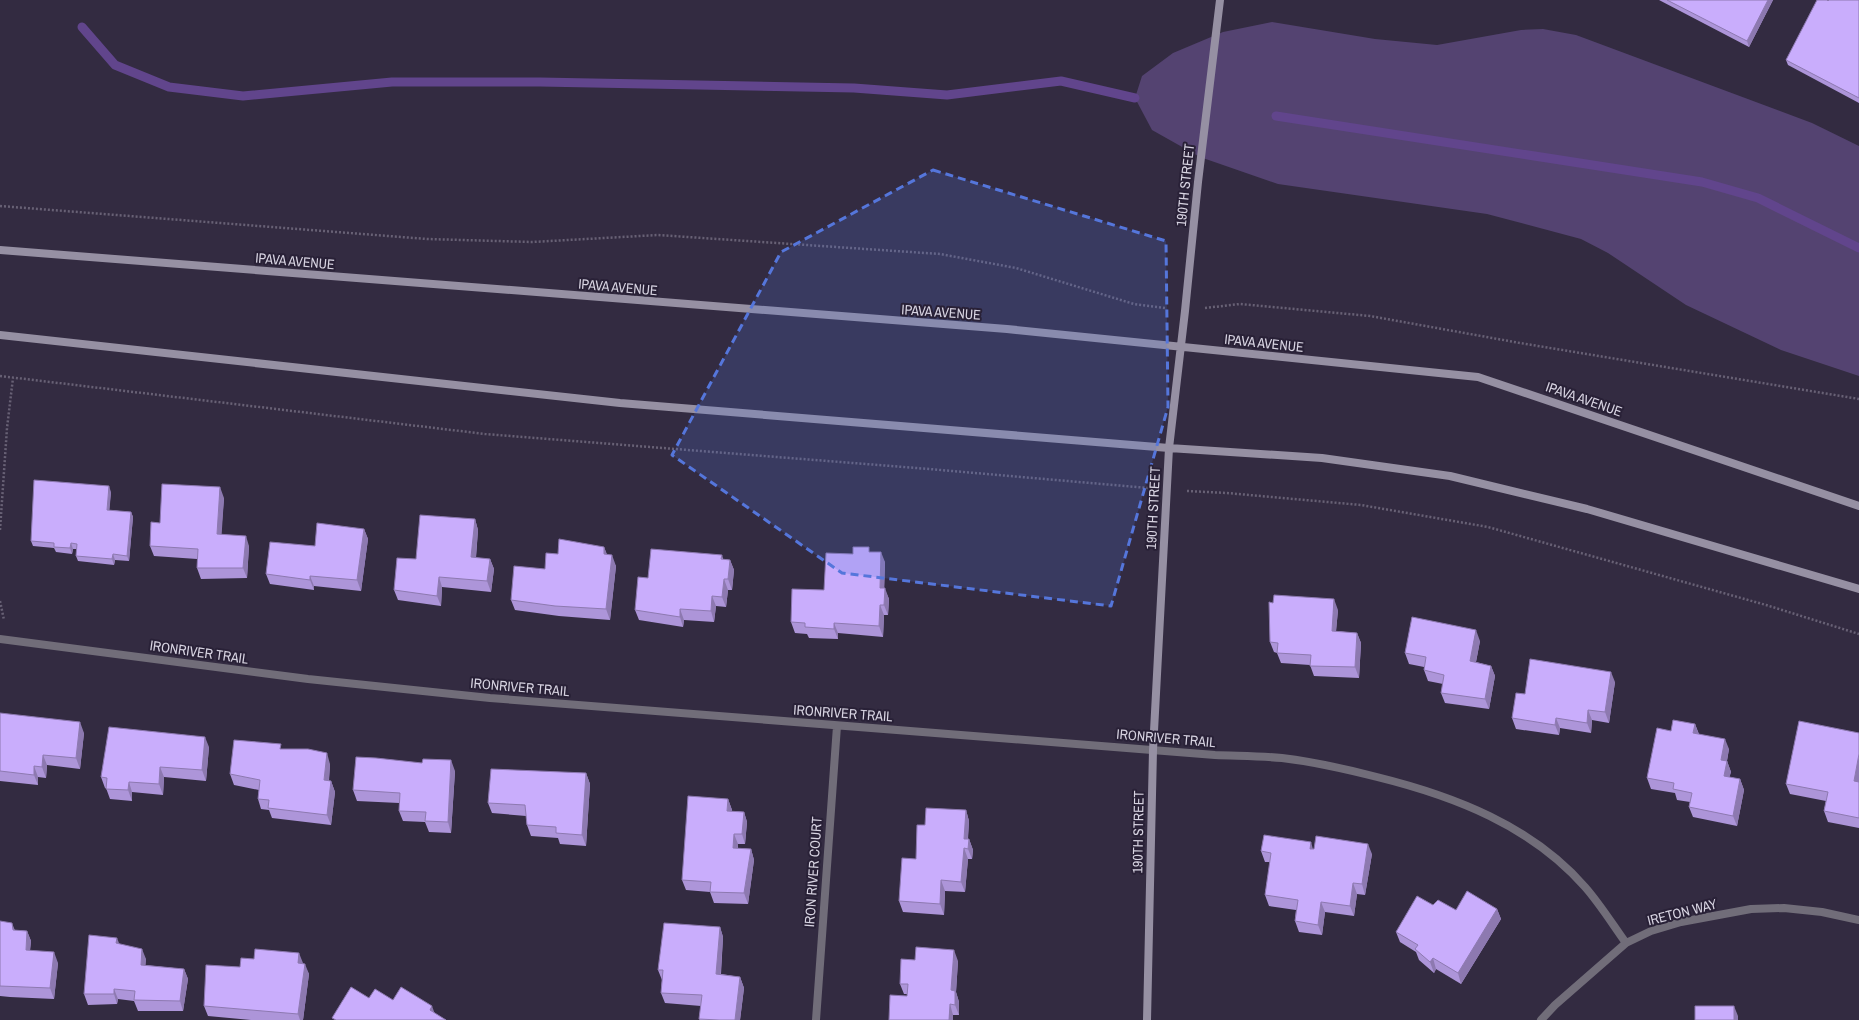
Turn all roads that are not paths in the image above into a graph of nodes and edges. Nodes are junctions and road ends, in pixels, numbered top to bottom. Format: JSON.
{"nodes":[{"id":1,"x":1220,"y":0,"type":"edge"},
{"id":2,"x":0,"y":250,"type":"edge"},
{"id":3,"x":0,"y":335,"type":"edge"},
{"id":4,"x":1180,"y":348,"type":"junction"},
{"id":5,"x":1169,"y":448,"type":"junction"},
{"id":6,"x":1859,"y":506,"type":"edge"},
{"id":7,"x":1859,"y":589,"type":"edge"},
{"id":8,"x":0,"y":639,"type":"edge"},
{"id":9,"x":837,"y":726,"type":"junction"},
{"id":10,"x":1153,"y":750,"type":"junction"},
{"id":11,"x":1859,"y":920,"type":"edge"},
{"id":12,"x":1626,"y":943,"type":"junction"},
{"id":13,"x":816,"y":1020,"type":"edge"},
{"id":14,"x":1147,"y":1020,"type":"edge"},
{"id":15,"x":1541,"y":1020,"type":"edge"}],
"edges":[{"from":1,"to":4,"type":"street","name":"190TH STREET"},
{"from":2,"to":4,"type":"street","name":"IPAVA AVENUE"},
{"from":3,"to":5,"type":"street"},
{"from":4,"to":5,"type":"street","name":"190TH STREET"},
{"from":4,"to":6,"type":"street","name":"IPAVA AVENUE"},
{"from":5,"to":7,"type":"street"},
{"from":5,"to":10,"type":"street","name":"190TH STREET"},
{"from":8,"to":9,"type":"street","name":"IRONRIVER TRAIL"},
{"from":9,"to":10,"type":"street","name":"IRONRIVER TRAIL"},
{"from":9,"to":13,"type":"street","name":"IRON RIVER COURT"},
{"from":10,"to":12,"type":"street","name":"IRONRIVER TRAIL"},
{"from":10,"to":14,"type":"street","name":"190TH STREET"},
{"from":11,"to":12,"type":"street","name":"IRETON WAY"},
{"from":12,"to":15,"type":"street","name":"IRETON WAY"}]}
